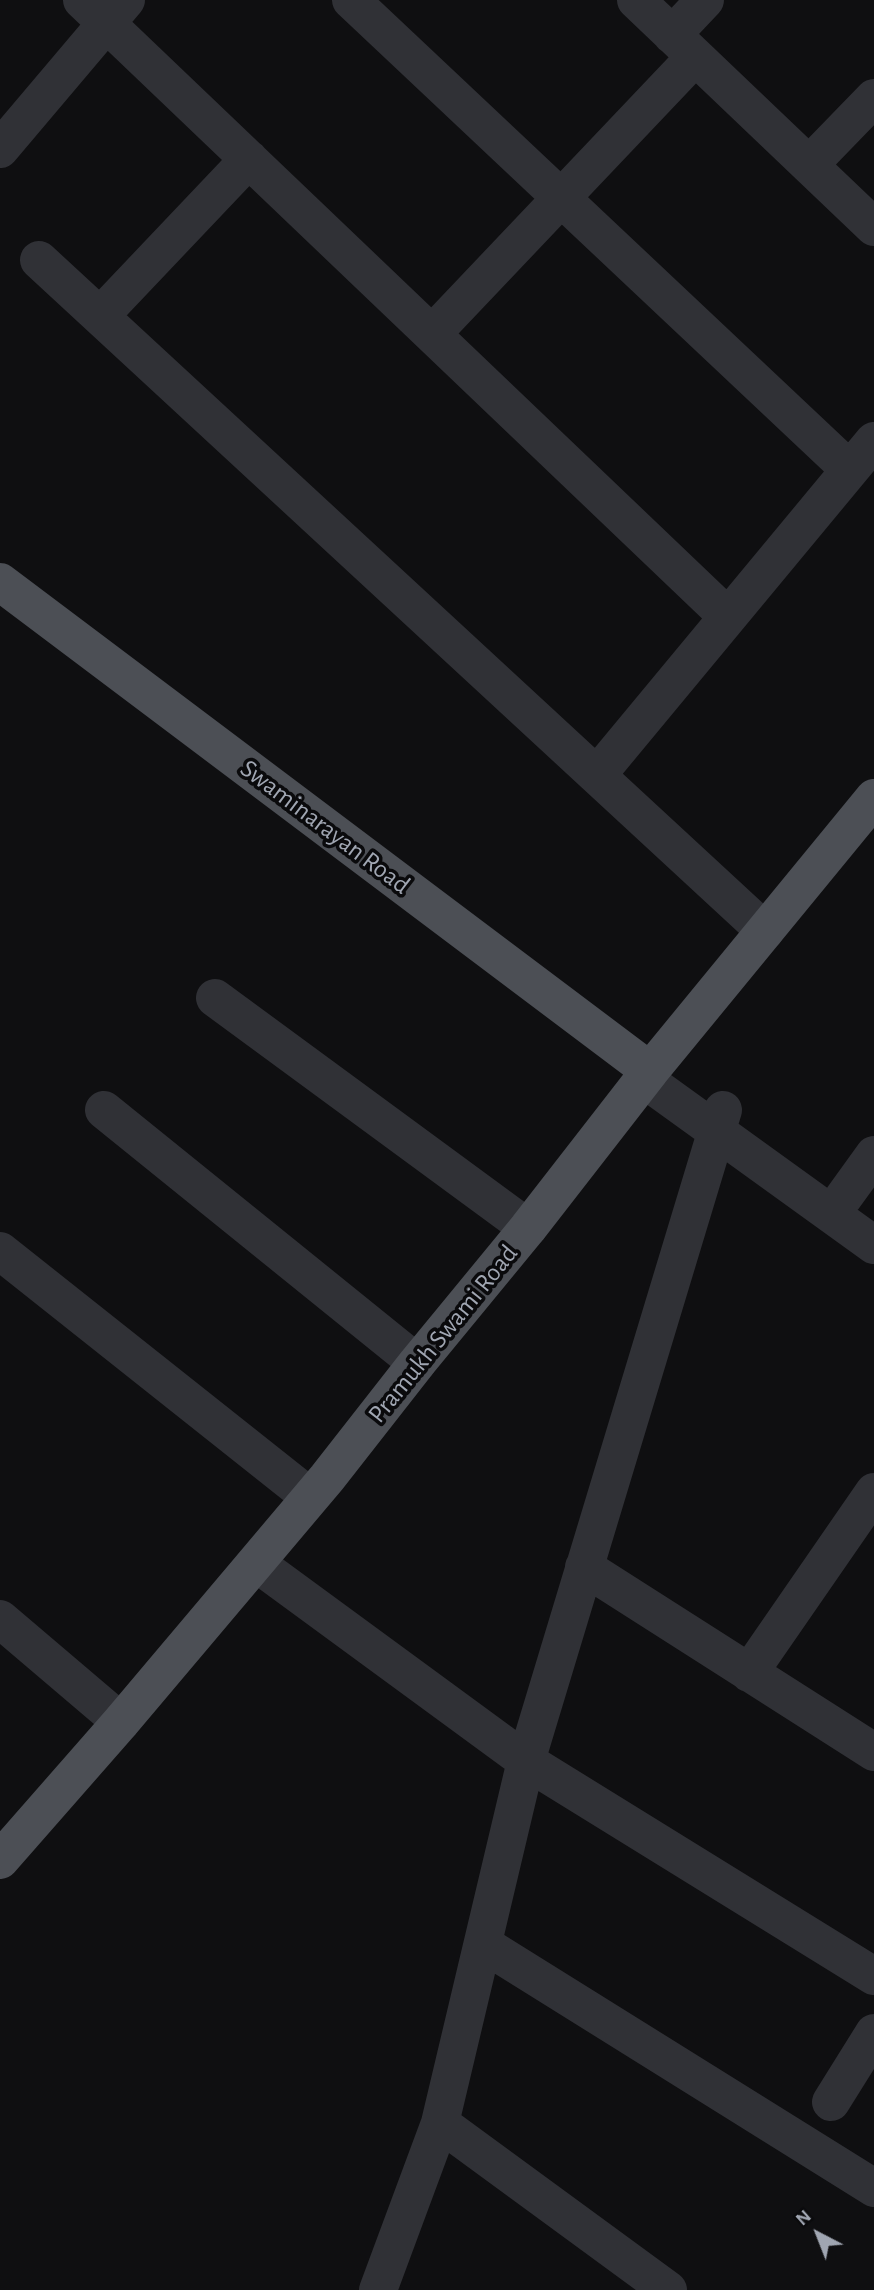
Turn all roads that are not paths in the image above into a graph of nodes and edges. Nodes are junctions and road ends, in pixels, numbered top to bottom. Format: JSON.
{"nodes":[{"id":1,"x":351,"y":0,"type":"edge"},
{"id":2,"x":636,"y":0,"type":"edge"},
{"id":3,"x":705,"y":0,"type":"edge"},
{"id":4,"x":105,"y":8,"type":"edge"},
{"id":5,"x":684,"y":46,"type":"junction"},
{"id":6,"x":874,"y":98,"type":"edge"},
{"id":7,"x":0,"y":149,"type":"edge"},
{"id":8,"x":249,"y":159,"type":"junction"},
{"id":9,"x":809,"y":165,"type":"junction"},
{"id":10,"x":561,"y":198,"type":"junction"},
{"id":11,"x":874,"y":227,"type":"edge"},
{"id":12,"x":40,"y":260,"type":"dead end"},
{"id":13,"x":100,"y":316,"type":"junction"},
{"id":14,"x":432,"y":334,"type":"junction"},
{"id":15,"x":862,"y":456,"type":"edge"},
{"id":16,"x":0,"y":582,"type":"edge"},
{"id":17,"x":728,"y":617,"type":"junction"},
{"id":18,"x":597,"y":775,"type":"junction"},
{"id":19,"x":874,"y":798,"type":"edge"},
{"id":20,"x":874,"y":835,"type":"edge"},
{"id":21,"x":765,"y":931,"type":"junction"},
{"id":22,"x":215,"y":998,"type":"dead end"},
{"id":23,"x":657,"y":1076,"type":"junction"},
{"id":24,"x":104,"y":1110,"type":"dead end"},
{"id":25,"x":719,"y":1121,"type":"junction"},
{"id":26,"x":874,"y":1155,"type":"edge"},
{"id":27,"x":843,"y":1198,"type":"junction"},
{"id":28,"x":874,"y":1219,"type":"edge"},
{"id":29,"x":528,"y":1228,"type":"junction"},
{"id":30,"x":874,"y":1245,"type":"edge"},
{"id":31,"x":0,"y":1251,"type":"edge"},
{"id":32,"x":417,"y":1363,"type":"junction"},
{"id":33,"x":874,"y":1492,"type":"edge"},
{"id":34,"x":310,"y":1497,"type":"junction"},
{"id":35,"x":584,"y":1567,"type":"junction"},
{"id":36,"x":263,"y":1568,"type":"junction"},
{"id":37,"x":0,"y":1619,"type":"edge"},
{"id":38,"x":750,"y":1673,"type":"junction"},
{"id":39,"x":121,"y":1722,"type":"junction"},
{"id":40,"x":874,"y":1752,"type":"edge"},
{"id":41,"x":526,"y":1761,"type":"junction"},
{"id":42,"x":0,"y":1860,"type":"edge"},
{"id":43,"x":0,"y":1884,"type":"edge"},
{"id":44,"x":483,"y":1944,"type":"junction"},
{"id":45,"x":874,"y":1976,"type":"edge"},
{"id":46,"x":874,"y":2034,"type":"edge"},
{"id":47,"x":831,"y":2102,"type":"dead end"},
{"id":48,"x":440,"y":2123,"type":"junction"},
{"id":49,"x":874,"y":2188,"type":"edge"},
{"id":50,"x":378,"y":2290,"type":"edge"},
{"id":51,"x":668,"y":2290,"type":"edge"}],
"edges":[{"from":1,"to":10,"type":"street"},
{"from":2,"to":5,"type":"street"},
{"from":3,"to":5,"type":"street"},
{"from":4,"to":7,"type":"street"},
{"from":4,"to":8,"type":"street"},
{"from":5,"to":9,"type":"street"},
{"from":5,"to":10,"type":"street"},
{"from":6,"to":9,"type":"street"},
{"from":8,"to":13,"type":"street"},
{"from":8,"to":14,"type":"street"},
{"from":9,"to":11,"type":"street"},
{"from":10,"to":14,"type":"street"},
{"from":10,"to":15,"type":"street"},
{"from":12,"to":13,"type":"street"},
{"from":13,"to":18,"type":"street"},
{"from":14,"to":17,"type":"street"},
{"from":15,"to":17,"type":"street"},
{"from":16,"to":23,"type":"main road","name":"Swaminarayan Road"},
{"from":17,"to":18,"type":"street"},
{"from":18,"to":21,"type":"street"},
{"from":19,"to":21,"type":"main road","name":"Pramukh Swami Road"},
{"from":20,"to":23,"type":"main road","name":"Pramukh Swami Road"},
{"from":21,"to":23,"type":"main road","name":"Pramukh Swami Road"},
{"from":22,"to":29,"type":"street"},
{"from":23,"to":25,"type":"street","name":"Swaminarayan Road"},
{"from":23,"to":29,"type":"main road","name":"Pramukh Swami Road"},
{"from":23,"to":36,"type":"main road","name":"Pramukh Swami Road"},
{"from":24,"to":32,"type":"street"},
{"from":25,"to":27,"type":"street","name":"Swaminarayan Road"},
{"from":25,"to":30,"type":"street","name":"Swaminarayan Road"},
{"from":25,"to":35,"type":"street"},
{"from":26,"to":27,"type":"street"},
{"from":27,"to":28,"type":"street","name":"Swaminarayan Road"},
{"from":29,"to":32,"type":"main road","name":"Pramukh Swami Road"},
{"from":31,"to":34,"type":"street"},
{"from":32,"to":34,"type":"main road","name":"Pramukh Swami Road"},
{"from":33,"to":38,"type":"street"},
{"from":34,"to":36,"type":"main road","name":"Pramukh Swami Road"},
{"from":35,"to":38,"type":"street"},
{"from":35,"to":41,"type":"street"},
{"from":36,"to":39,"type":"main road","name":"Pramukh Swami Road"},
{"from":36,"to":41,"type":"street"},
{"from":36,"to":43,"type":"main road","name":"Pramukh Swami Road"},
{"from":37,"to":39,"type":"street"},
{"from":38,"to":40,"type":"street"},
{"from":39,"to":42,"type":"main road","name":"Pramukh Swami Road"},
{"from":41,"to":44,"type":"street"},
{"from":41,"to":45,"type":"street"},
{"from":44,"to":48,"type":"street"},
{"from":44,"to":49,"type":"street"},
{"from":46,"to":47,"type":"street"},
{"from":48,"to":50,"type":"street"},
{"from":48,"to":51,"type":"street"}]}
